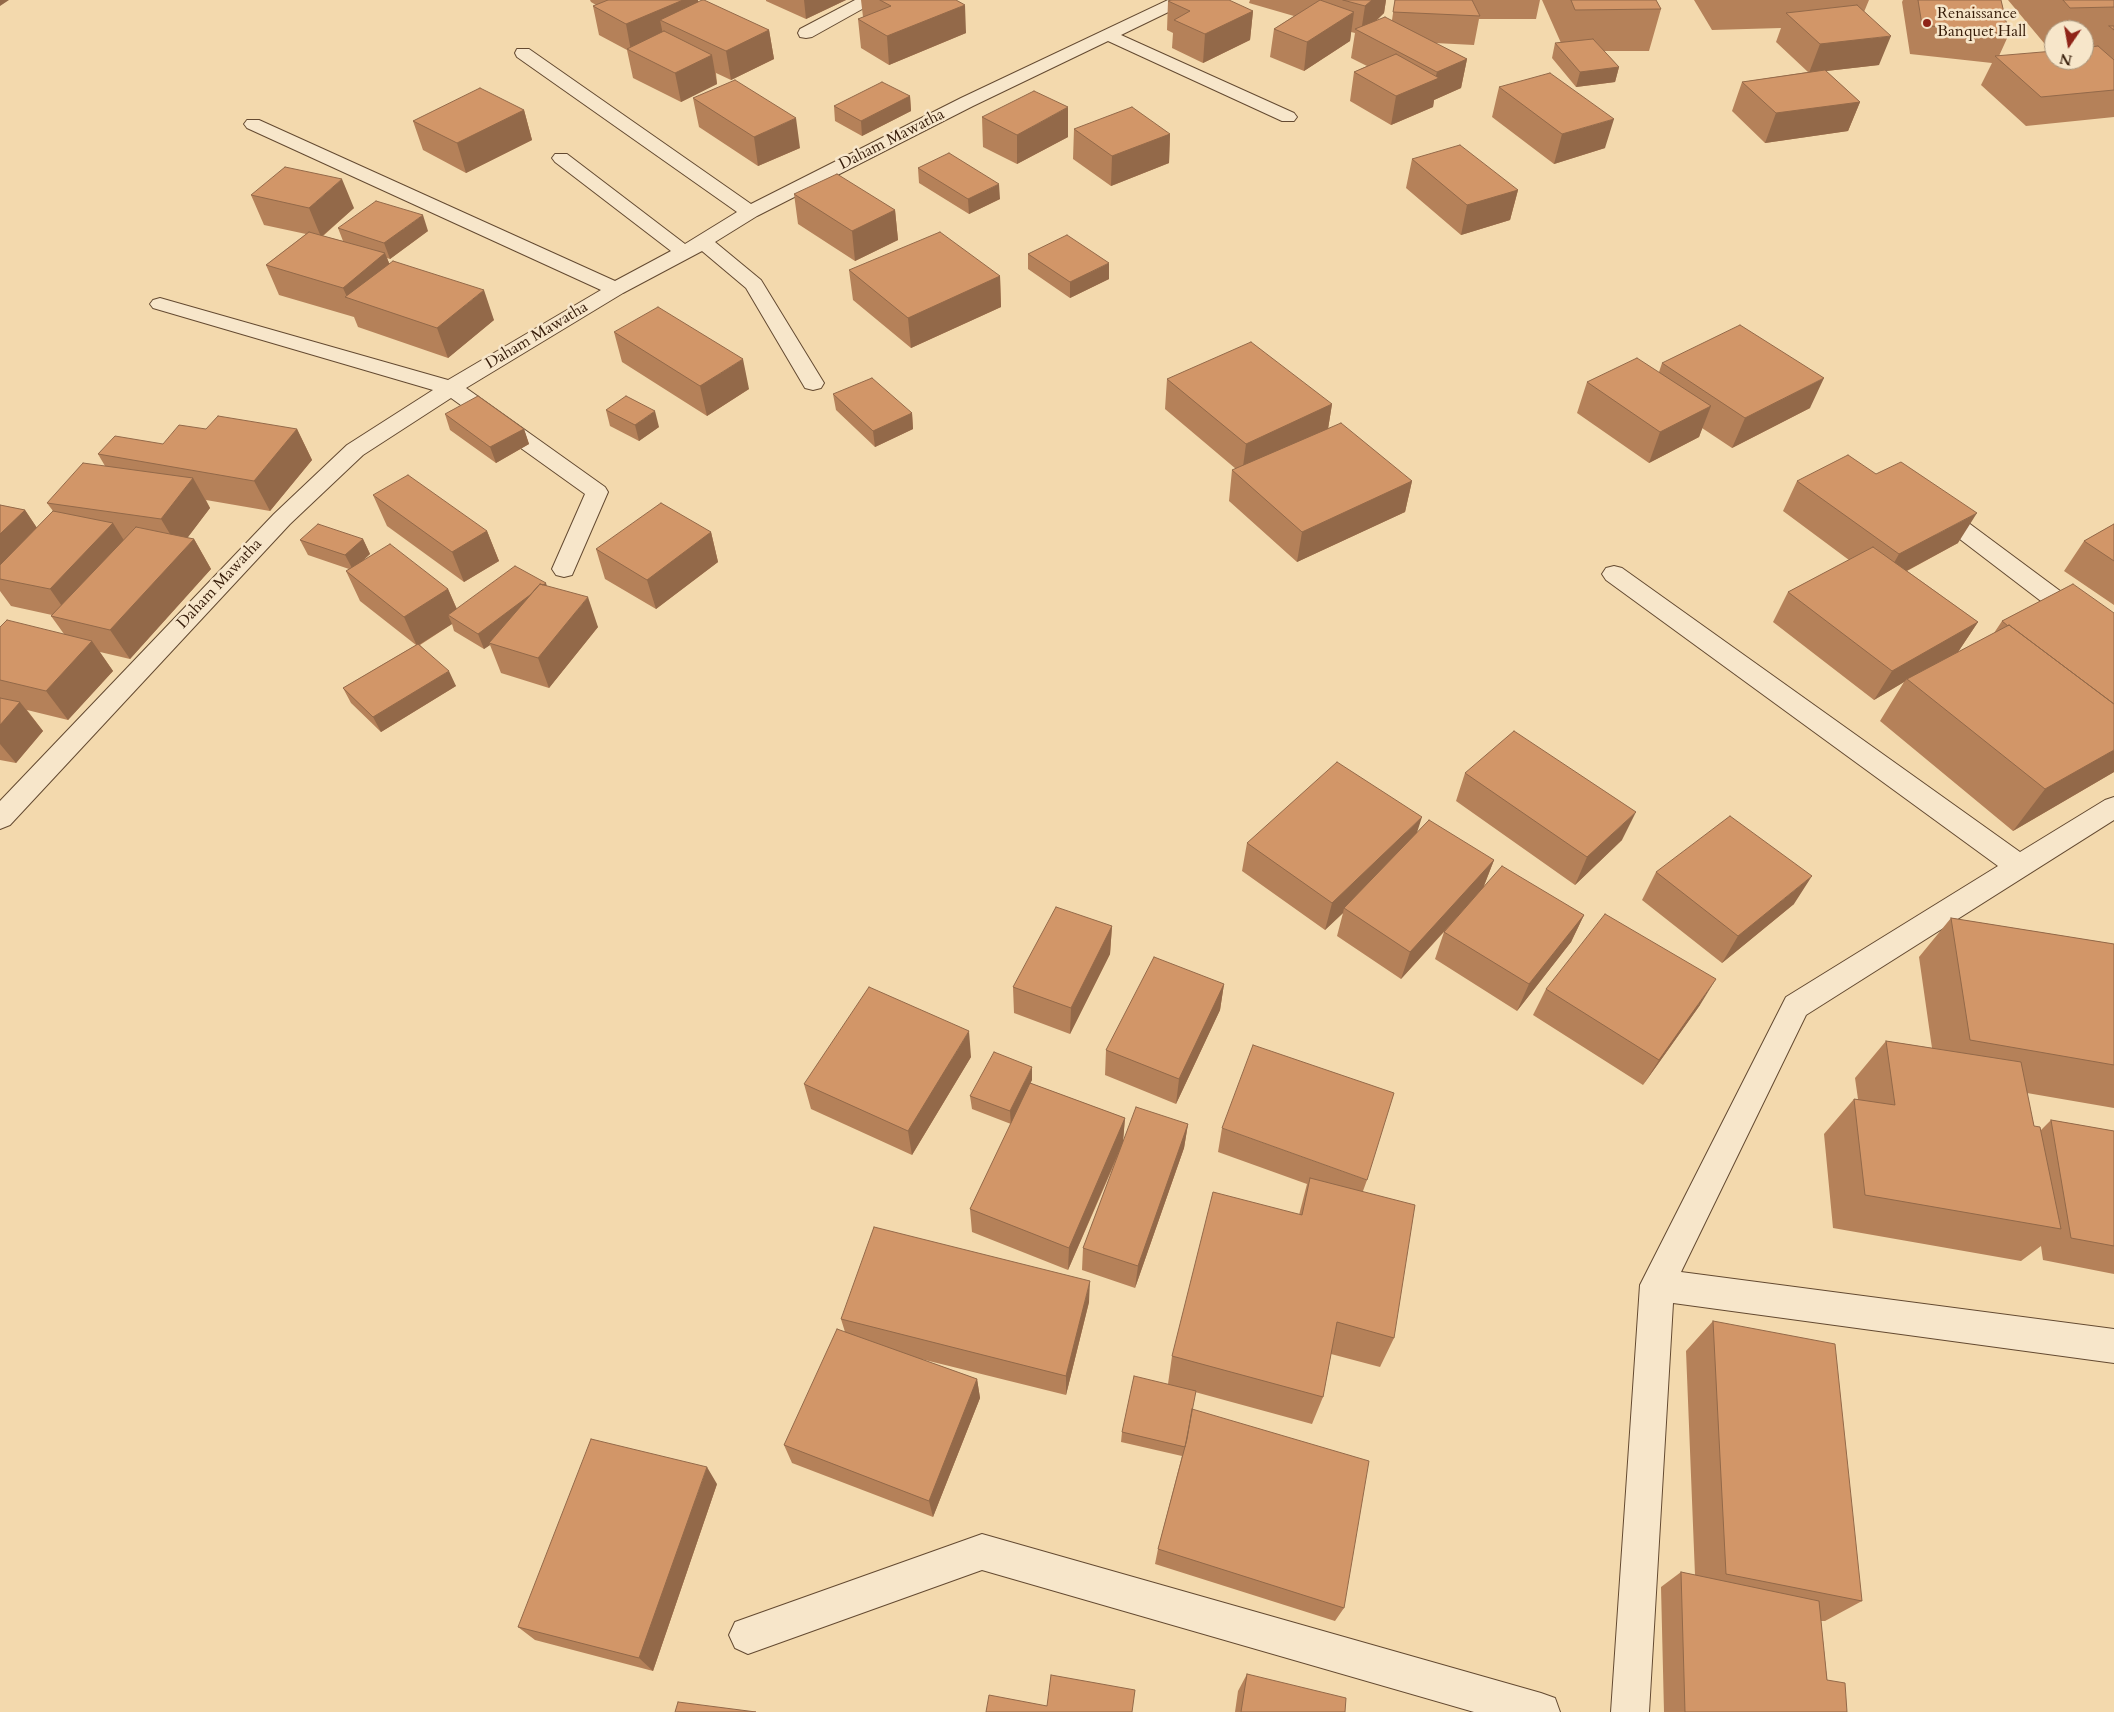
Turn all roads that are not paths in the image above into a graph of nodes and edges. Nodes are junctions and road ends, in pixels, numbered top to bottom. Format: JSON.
{"nodes":[{"id":1,"x":867,"y":0,"type":"edge"},
{"id":2,"x":1181,"y":0,"type":"edge"},
{"id":3,"x":806,"y":33,"type":"dead end"},
{"id":4,"x":1108,"y":35,"type":"junction"},
{"id":5,"x":523,"y":53,"type":"dead end"},
{"id":6,"x":1288,"y":117,"type":"dead end"},
{"id":7,"x":253,"y":124,"type":"dead end"},
{"id":8,"x":561,"y":158,"type":"dead end"},
{"id":9,"x":750,"y":212,"type":"junction"},
{"id":10,"x":693,"y":247,"type":"junction"},
{"id":11,"x":616,"y":289,"type":"junction"},
{"id":12,"x":160,"y":304,"type":"dead end"},
{"id":13,"x":813,"y":383,"type":"dead end"},
{"id":14,"x":451,"y":388,"type":"junction"},
{"id":15,"x":1919,"y":497,"type":"edge"},
{"id":16,"x":564,"y":569,"type":"dead end"},
{"id":17,"x":1614,"y":574,"type":"dead end"},
{"id":18,"x":2114,"y":644,"type":"edge"},
{"id":19,"x":2114,"y":806,"type":"edge"},
{"id":20,"x":0,"y":818,"type":"edge"},
{"id":21,"x":2020,"y":867,"type":"junction"},
{"id":22,"x":1657,"y":1285,"type":"junction"},
{"id":23,"x":2114,"y":1346,"type":"edge"},
{"id":24,"x":748,"y":1635,"type":"dead end"},
{"id":25,"x":1541,"y":1712,"type":"edge"},
{"id":26,"x":1630,"y":1712,"type":"edge"}],
"edges":[{"from":1,"to":3,"type":"street"},
{"from":2,"to":4,"type":"street","name":"Daham Mawatha"},
{"from":4,"to":6,"type":"street"},
{"from":4,"to":9,"type":"street","name":"Daham Mawatha"},
{"from":5,"to":9,"type":"street"},
{"from":7,"to":11,"type":"street"},
{"from":8,"to":10,"type":"street"},
{"from":9,"to":10,"type":"street","name":"Daham Mawatha"},
{"from":10,"to":11,"type":"street","name":"Daham Mawatha"},
{"from":10,"to":13,"type":"street"},
{"from":11,"to":14,"type":"street","name":"Daham Mawatha"},
{"from":12,"to":14,"type":"street"},
{"from":14,"to":16,"type":"street"},
{"from":14,"to":20,"type":"street","name":"Daham Mawatha"},
{"from":15,"to":18,"type":"street"},
{"from":17,"to":21,"type":"street"},
{"from":19,"to":21,"type":"street"},
{"from":21,"to":22,"type":"street"},
{"from":22,"to":23,"type":"street"},
{"from":22,"to":26,"type":"street"},
{"from":24,"to":25,"type":"street"}]}
